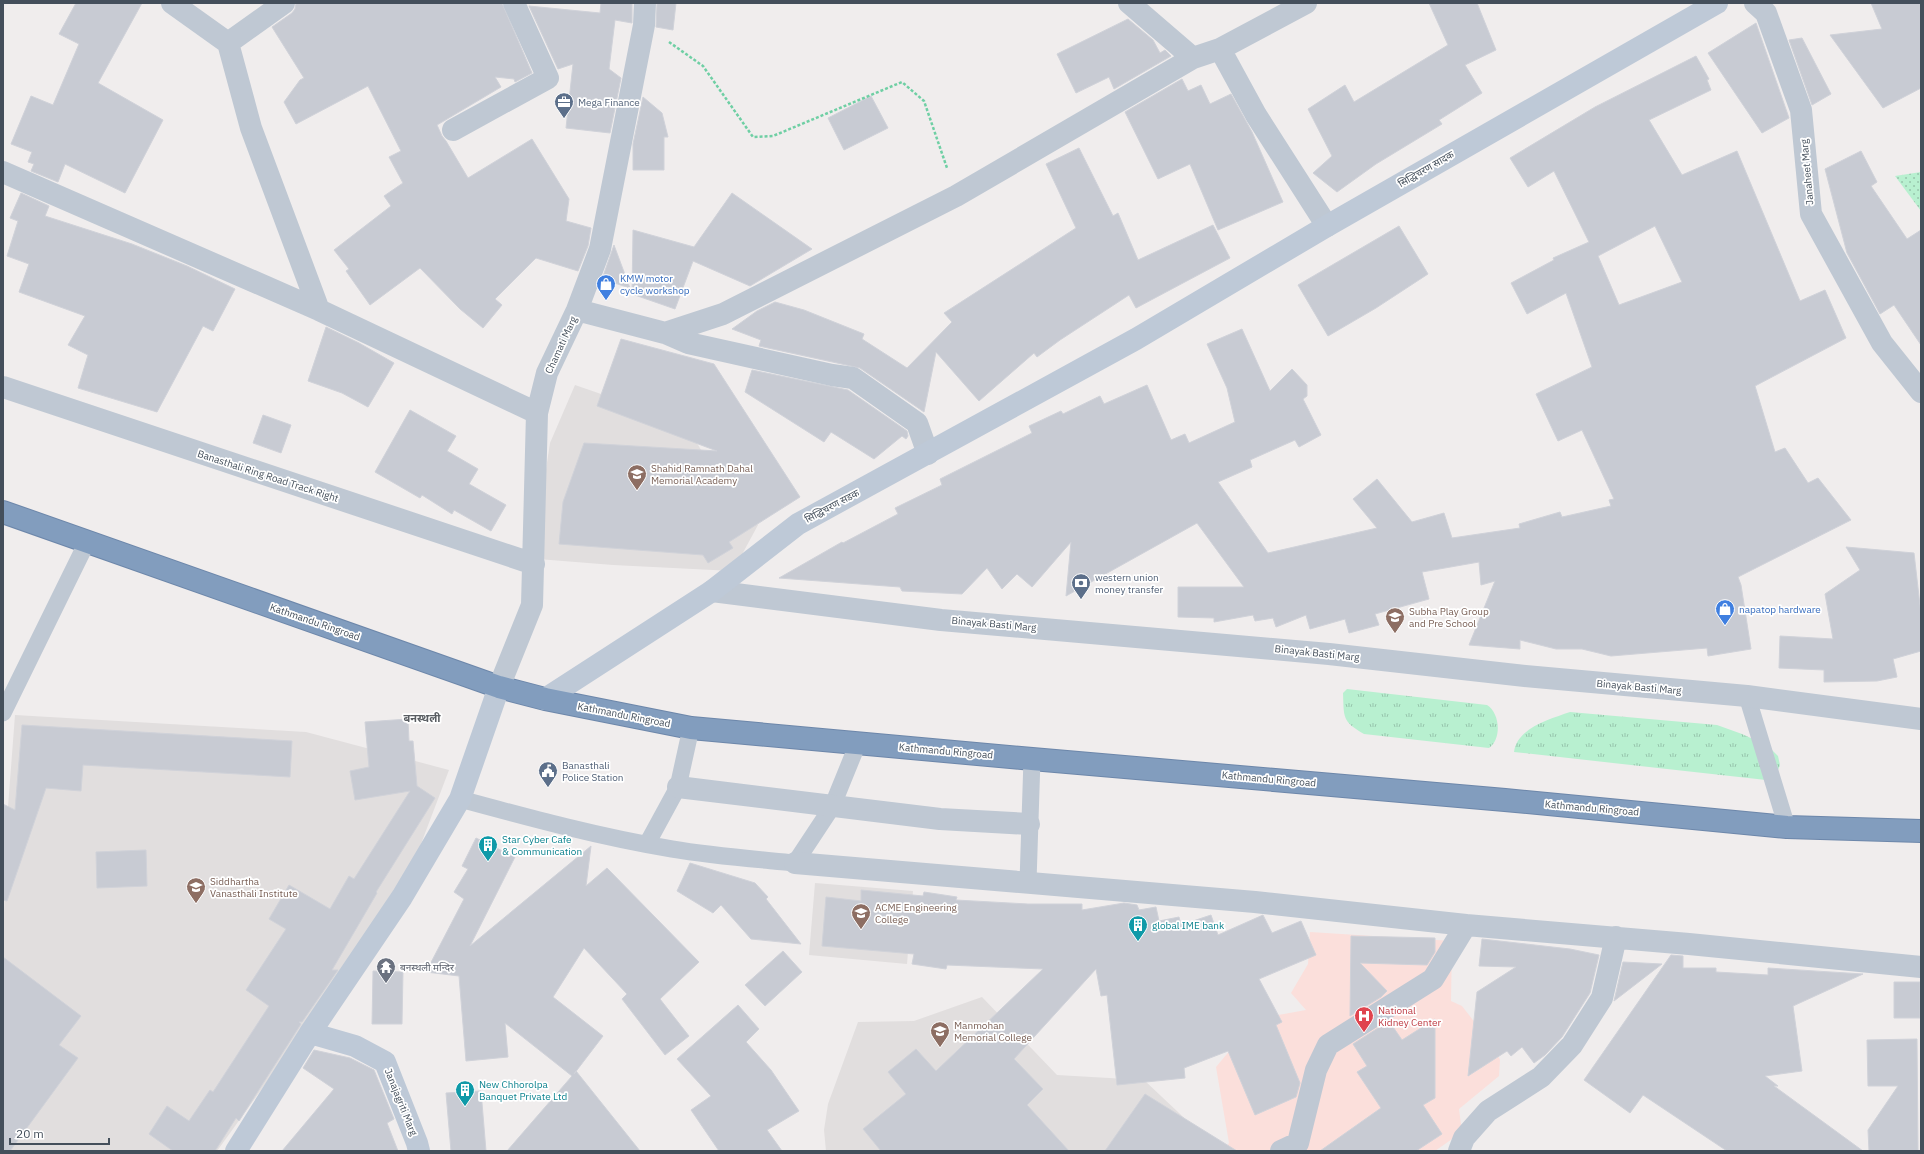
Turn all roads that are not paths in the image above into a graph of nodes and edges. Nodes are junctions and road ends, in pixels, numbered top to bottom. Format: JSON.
{"nodes":[{"id":1,"x":172,"y":3,"type":"edge"},
{"id":2,"x":284,"y":3,"type":"edge"},
{"id":3,"x":514,"y":3,"type":"edge"},
{"id":4,"x":645,"y":3,"type":"edge"},
{"id":5,"x":1129,"y":3,"type":"edge"},
{"id":6,"x":1306,"y":3,"type":"edge"},
{"id":7,"x":1717,"y":3,"type":"edge"},
{"id":8,"x":1755,"y":3,"type":"edge"},
{"id":9,"x":228,"y":43,"type":"junction"},
{"id":10,"x":1220,"y":49,"type":"junction"},
{"id":11,"x":1193,"y":58,"type":"junction"},
{"id":12,"x":453,"y":130,"type":"dead end"},
{"id":13,"x":3,"y":172,"type":"edge"},
{"id":14,"x":1327,"y":226,"type":"junction"},
{"id":15,"x":319,"y":310,"type":"junction"},
{"id":16,"x":578,"y":310,"type":"junction"},
{"id":17,"x":665,"y":333,"type":"junction"},
{"id":18,"x":1136,"y":339,"type":"joint"},
{"id":19,"x":3,"y":387,"type":"edge"},
{"id":20,"x":1921,"y":392,"type":"edge"},
{"id":21,"x":537,"y":413,"type":"junction"},
{"id":22,"x":928,"y":454,"type":"junction"},
{"id":23,"x":3,"y":512,"type":"edge"},
{"id":24,"x":87,"y":542,"type":"junction"},
{"id":25,"x":534,"y":564,"type":"junction"},
{"id":26,"x":712,"y":591,"type":"junction"},
{"id":27,"x":499,"y":687,"type":"junction"},
{"id":28,"x":1747,"y":696,"type":"junction"},
{"id":29,"x":545,"y":699,"type":"junction"},
{"id":30,"x":3,"y":713,"type":"edge"},
{"id":31,"x":1921,"y":719,"type":"edge"},
{"id":32,"x":691,"y":728,"type":"junction"},
{"id":33,"x":858,"y":743,"type":"junction"},
{"id":34,"x":1032,"y":760,"type":"junction"},
{"id":35,"x":678,"y":787,"type":"junction"},
{"id":36,"x":460,"y":799,"type":"junction"},
{"id":37,"x":832,"y":807,"type":"junction"},
{"id":38,"x":1029,"y":824,"type":"junction"},
{"id":39,"x":1787,"y":827,"type":"junction"},
{"id":40,"x":1921,"y":831,"type":"edge"},
{"id":41,"x":647,"y":844,"type":"junction"},
{"id":42,"x":795,"y":863,"type":"junction"},
{"id":43,"x":1028,"y":882,"type":"junction"},
{"id":44,"x":1466,"y":925,"type":"junction"},
{"id":45,"x":1616,"y":937,"type":"junction"},
{"id":46,"x":1921,"y":967,"type":"edge"},
{"id":47,"x":310,"y":1033,"type":"junction"},
{"id":48,"x":236,"y":1151,"type":"edge"},
{"id":49,"x":419,"y":1151,"type":"edge"},
{"id":50,"x":1281,"y":1151,"type":"edge"},
{"id":51,"x":1459,"y":1151,"type":"edge"}],
"edges":[{"from":1,"to":9,"type":"street"},
{"from":2,"to":9,"type":"street"},
{"from":3,"to":12,"type":"street"},
{"from":4,"to":16,"type":"street","name":"Chamati Marg"},
{"from":5,"to":11,"type":"street"},
{"from":6,"to":10,"type":"street"},
{"from":7,"to":14,"type":"main road","name":"सिद्धिचरण सादक"},
{"from":8,"to":20,"type":"street","name":"Janaheet Marg"},
{"from":9,"to":15,"type":"street"},
{"from":10,"to":11,"type":"street"},
{"from":10,"to":14,"type":"street"},
{"from":11,"to":17,"type":"street"},
{"from":13,"to":15,"type":"street"},
{"from":14,"to":18,"type":"main road","name":"सिद्धिचरण सादक"},
{"from":15,"to":21,"type":"street"},
{"from":16,"to":17,"type":"street"},
{"from":16,"to":21,"type":"street","name":"Chamati Marg"},
{"from":17,"to":22,"type":"street"},
{"from":18,"to":22,"type":"main road","name":"सिद्धिचरण सडक"},
{"from":19,"to":25,"type":"street","name":"Banasthali Ring Road Track Right"},
{"from":21,"to":25,"type":"street","name":"Chamati Marg"},
{"from":22,"to":26,"type":"main road","name":"सिद्धिचरण सडक"},
{"from":23,"to":24,"type":"highway","name":"Kathmandu Ringroad"},
{"from":24,"to":27,"type":"highway","name":"Kathmandu Ringroad"},
{"from":24,"to":30,"type":"lane"},
{"from":25,"to":27,"type":"street","name":"Chamati Marg"},
{"from":26,"to":28,"type":"street","name":"Binayak Basti Marg"},
{"from":26,"to":29,"type":"main road","name":"सिद्धिचरण सडक"},
{"from":27,"to":29,"type":"highway","name":"Kathmandu Ringroad"},
{"from":27,"to":36,"type":"main road"},
{"from":28,"to":31,"type":"street","name":"Binayak Basti Marg"},
{"from":28,"to":39,"type":"lane"},
{"from":29,"to":32,"type":"highway","name":"Kathmandu Ringroad"},
{"from":32,"to":33,"type":"highway","name":"Kathmandu Ringroad"},
{"from":32,"to":35,"type":"lane"},
{"from":33,"to":34,"type":"highway","name":"Kathmandu Ringroad"},
{"from":33,"to":37,"type":"lane"},
{"from":34,"to":38,"type":"lane"},
{"from":34,"to":39,"type":"highway","name":"Kathmandu Ringroad"},
{"from":35,"to":37,"type":"street"},
{"from":35,"to":41,"type":"lane"},
{"from":36,"to":41,"type":"lane"},
{"from":36,"to":47,"type":"main road"},
{"from":37,"to":38,"type":"street"},
{"from":37,"to":42,"type":"lane"},
{"from":38,"to":43,"type":"lane"},
{"from":39,"to":40,"type":"highway","name":"Kathmandu Ringroad"},
{"from":41,"to":42,"type":"lane"},
{"from":42,"to":43,"type":"street"},
{"from":43,"to":44,"type":"street"},
{"from":44,"to":45,"type":"street"},
{"from":44,"to":50,"type":"street"},
{"from":45,"to":46,"type":"street"},
{"from":45,"to":51,"type":"street"},
{"from":47,"to":48,"type":"main road"},
{"from":47,"to":49,"type":"main road","name":"Janajagriti Marg"}]}
